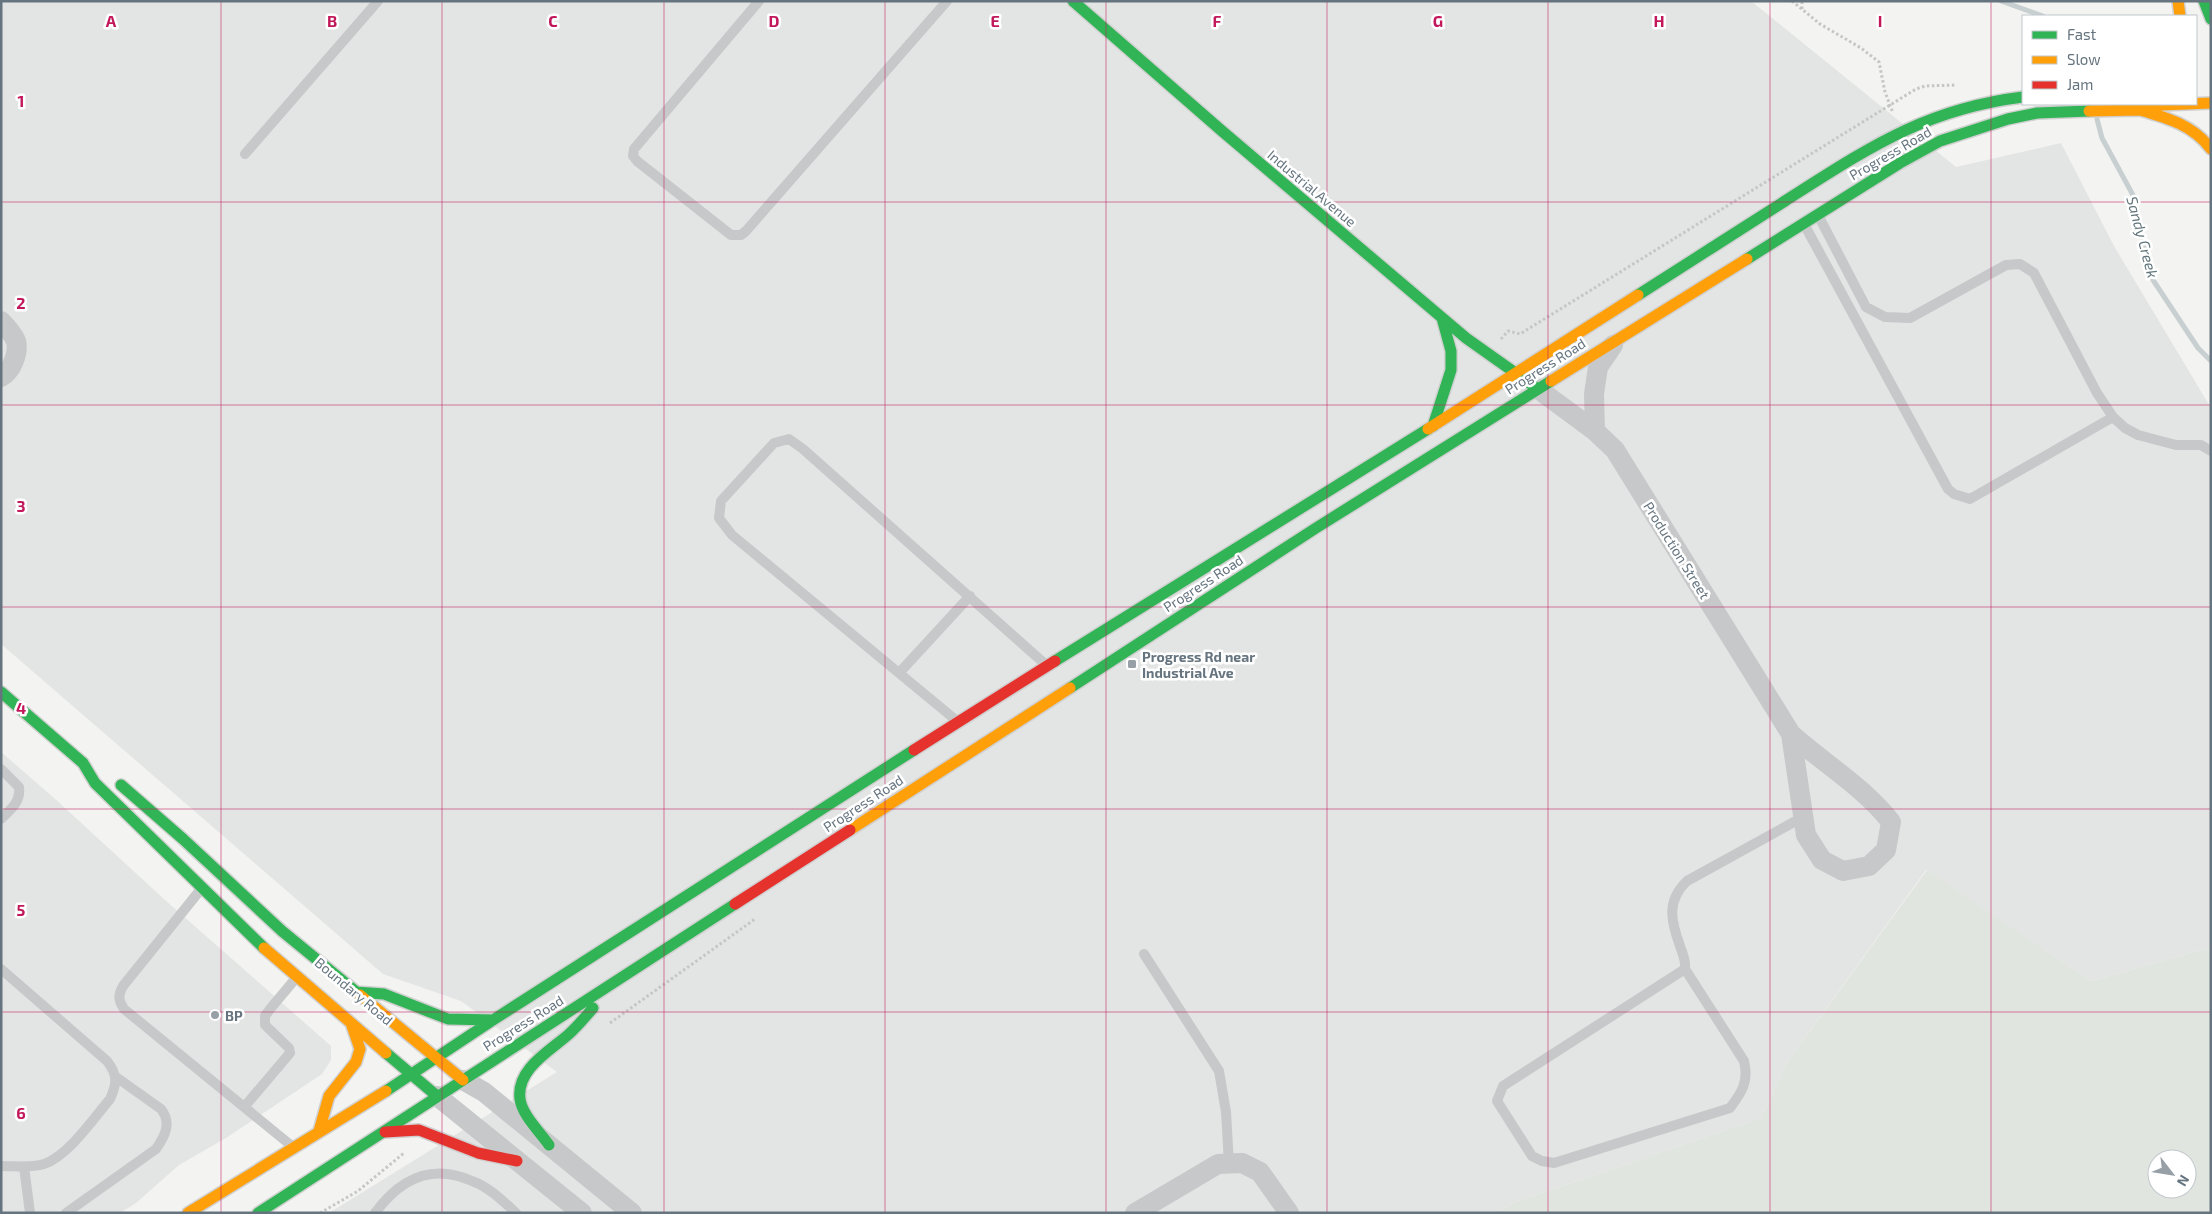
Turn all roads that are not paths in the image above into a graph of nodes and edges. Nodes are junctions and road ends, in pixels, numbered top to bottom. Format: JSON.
{"nodes":[{"id":1,"x":378,"y":1,"type":"edge"},
{"id":2,"x":760,"y":1,"type":"edge"},
{"id":3,"x":947,"y":1,"type":"edge"},
{"id":4,"x":1073,"y":1,"type":"edge"},
{"id":5,"x":2178,"y":1,"type":"edge"},
{"id":6,"x":2204,"y":1,"type":"edge"},
{"id":7,"x":2180,"y":15,"type":"edge"},
{"id":8,"x":2211,"y":19,"type":"edge"},
{"id":9,"x":2022,"y":97,"type":"edge"},
{"id":10,"x":2197,"y":103,"type":"edge"},
{"id":11,"x":2211,"y":103,"type":"edge"},
{"id":12,"x":2158,"y":105,"type":"edge"},
{"id":13,"x":2140,"y":110,"type":"junction"},
{"id":14,"x":2211,"y":149,"type":"edge"},
{"id":15,"x":245,"y":154,"type":"dead end"},
{"id":16,"x":1818,"y":214,"type":"junction"},
{"id":17,"x":1804,"y":223,"type":"junction"},
{"id":18,"x":1442,"y":318,"type":"junction"},
{"id":19,"x":1,"y":322,"type":"edge"},
{"id":20,"x":1618,"y":338,"type":"junction"},
{"id":21,"x":1515,"y":372,"type":"junction"},
{"id":22,"x":1,"y":377,"type":"edge"},
{"id":23,"x":1538,"y":389,"type":"junction"},
{"id":24,"x":2113,"y":417,"type":"junction"},
{"id":25,"x":1433,"y":426,"type":"junction"},
{"id":26,"x":1595,"y":431,"type":"junction"},
{"id":27,"x":2211,"y":451,"type":"edge"},
{"id":28,"x":970,"y":596,"type":"junction"},
{"id":29,"x":1047,"y":666,"type":"junction"},
{"id":30,"x":900,"y":672,"type":"junction"},
{"id":31,"x":1,"y":692,"type":"edge"},
{"id":32,"x":960,"y":723,"type":"junction"},
{"id":33,"x":1791,"y":734,"type":"junction"},
{"id":34,"x":83,"y":763,"type":"junction"},
{"id":35,"x":98,"y":768,"type":"dead end"},
{"id":36,"x":1,"y":769,"type":"edge"},
{"id":37,"x":112,"y":777,"type":"dead end"},
{"id":38,"x":1803,"y":817,"type":"junction"},
{"id":39,"x":1,"y":819,"type":"edge"},
{"id":40,"x":202,"y":888,"type":"junction"},
{"id":41,"x":1144,"y":954,"type":"dead end"},
{"id":42,"x":1,"y":969,"type":"edge"},
{"id":43,"x":1685,"y":969,"type":"junction"},
{"id":44,"x":297,"y":976,"type":"junction"},
{"id":45,"x":620,"y":980,"type":"junction"},
{"id":46,"x":355,"y":992,"type":"junction"},
{"id":47,"x":493,"y":1020,"type":"junction"},
{"id":48,"x":352,"y":1026,"type":"junction"},
{"id":49,"x":435,"y":1058,"type":"junction"},
{"id":50,"x":410,"y":1075,"type":"junction"},
{"id":51,"x":116,"y":1077,"type":"junction"},
{"id":52,"x":463,"y":1080,"type":"junction"},
{"id":53,"x":436,"y":1096,"type":"junction"},
{"id":54,"x":245,"y":1106,"type":"junction"},
{"id":55,"x":319,"y":1131,"type":"junction"},
{"id":56,"x":385,"y":1132,"type":"junction"},
{"id":57,"x":549,"y":1145,"type":"junction"},
{"id":58,"x":294,"y":1147,"type":"junction"},
{"id":59,"x":517,"y":1161,"type":"junction"},
{"id":60,"x":1229,"y":1164,"type":"junction"},
{"id":61,"x":1,"y":1166,"type":"edge"},
{"id":62,"x":24,"y":1167,"type":"junction"},
{"id":63,"x":30,"y":1213,"type":"edge"},
{"id":64,"x":66,"y":1213,"type":"edge"},
{"id":65,"x":188,"y":1213,"type":"edge"},
{"id":66,"x":258,"y":1213,"type":"edge"},
{"id":67,"x":375,"y":1213,"type":"edge"},
{"id":68,"x":516,"y":1213,"type":"edge"},
{"id":69,"x":582,"y":1213,"type":"edge"},
{"id":70,"x":632,"y":1213,"type":"edge"},
{"id":71,"x":1135,"y":1213,"type":"edge"},
{"id":72,"x":1289,"y":1213,"type":"edge"}],
"edges":[{"from":1,"to":15,"type":"lane"},
{"from":2,"to":3,"type":"lane"},
{"from":4,"to":18,"type":"main road","name":"Industrial Avenue"},
{"from":5,"to":7,"type":"main road"},
{"from":6,"to":8,"type":"main road"},
{"from":9,"to":21,"type":"main road","name":"Progress Road"},
{"from":10,"to":11,"type":"main road","name":"Progress Road"},
{"from":12,"to":13,"type":"main road","name":"Progress Road"},
{"from":13,"to":14,"type":"main road"},
{"from":13,"to":16,"type":"main road","name":"Progress Road"},
{"from":16,"to":17,"type":"main road","name":"Progress Road"},
{"from":16,"to":24,"type":"lane"},
{"from":17,"to":20,"type":"main road","name":"Progress Road"},
{"from":17,"to":24,"type":"lane"},
{"from":18,"to":21,"type":"main road","name":"Industrial Avenue"},
{"from":18,"to":25,"type":"main road"},
{"from":19,"to":22,"type":"street"},
{"from":20,"to":23,"type":"main road","name":"Progress Road"},
{"from":20,"to":26,"type":"street"},
{"from":21,"to":23,"type":"main road","name":"Industrial Avenue"},
{"from":21,"to":25,"type":"main road","name":"Progress Road"},
{"from":23,"to":26,"type":"street","name":"Production Street"},
{"from":23,"to":45,"type":"main road","name":"Progress Road"},
{"from":24,"to":27,"type":"lane"},
{"from":25,"to":29,"type":"main road","name":"Progress Road"},
{"from":26,"to":33,"type":"street","name":"Production Street"},
{"from":28,"to":29,"type":"lane"},
{"from":28,"to":30,"type":"lane"},
{"from":28,"to":30,"type":"lane"},
{"from":29,"to":32,"type":"main road","name":"Progress Road"},
{"from":30,"to":32,"type":"lane"},
{"from":31,"to":34,"type":"main road","name":"Boundary Road"},
{"from":32,"to":47,"type":"main road","name":"Progress Road"},
{"from":33,"to":38,"type":"street","name":"Production Street"},
{"from":33,"to":38,"type":"street","name":"Production Street"},
{"from":34,"to":35,"type":"main road","name":"Boundary Road"},
{"from":34,"to":40,"type":"main road","name":"Boundary Road"},
{"from":36,"to":39,"type":"lane"},
{"from":37,"to":46,"type":"main road","name":"Boundary Road"},
{"from":38,"to":43,"type":"lane"},
{"from":40,"to":44,"type":"main road","name":"Boundary Road"},
{"from":40,"to":54,"type":"lane"},
{"from":41,"to":60,"type":"lane"},
{"from":42,"to":51,"type":"lane"},
{"from":43,"to":43,"type":"lane"},
{"from":44,"to":48,"type":"main road","name":"Boundary Road"},
{"from":44,"to":54,"type":"lane"},
{"from":45,"to":52,"type":"main road","name":"Progress Road"},
{"from":45,"to":57,"type":"main road"},
{"from":46,"to":47,"type":"main road"},
{"from":46,"to":49,"type":"main road","name":"Boundary Road"},
{"from":47,"to":49,"type":"main road","name":"Progress Road"},
{"from":48,"to":50,"type":"main road","name":"Boundary Road"},
{"from":48,"to":55,"type":"main road"},
{"from":49,"to":50,"type":"main road","name":"Progress Road"},
{"from":49,"to":52,"type":"main road","name":"Boundary Road"},
{"from":50,"to":53,"type":"main road","name":"Boundary Road"},
{"from":50,"to":55,"type":"main road","name":"Progress Road"},
{"from":51,"to":62,"type":"lane"},
{"from":51,"to":64,"type":"lane"},
{"from":52,"to":53,"type":"main road","name":"Progress Road"},
{"from":52,"to":57,"type":"street","name":"Boundary Road"},
{"from":53,"to":56,"type":"main road","name":"Progress Road"},
{"from":53,"to":59,"type":"street","name":"Boundary Road"},
{"from":54,"to":58,"type":"lane"},
{"from":55,"to":58,"type":"main road","name":"Progress Road"},
{"from":56,"to":59,"type":"main road"},
{"from":56,"to":66,"type":"main road","name":"Progress Road"},
{"from":57,"to":70,"type":"street","name":"Boundary Road"},
{"from":58,"to":65,"type":"main road","name":"Progress Road"},
{"from":59,"to":69,"type":"street","name":"Boundary Road"},
{"from":60,"to":71,"type":"street"},
{"from":60,"to":72,"type":"street"},
{"from":61,"to":62,"type":"lane"},
{"from":62,"to":63,"type":"lane"},
{"from":67,"to":68,"type":"lane"}]}
